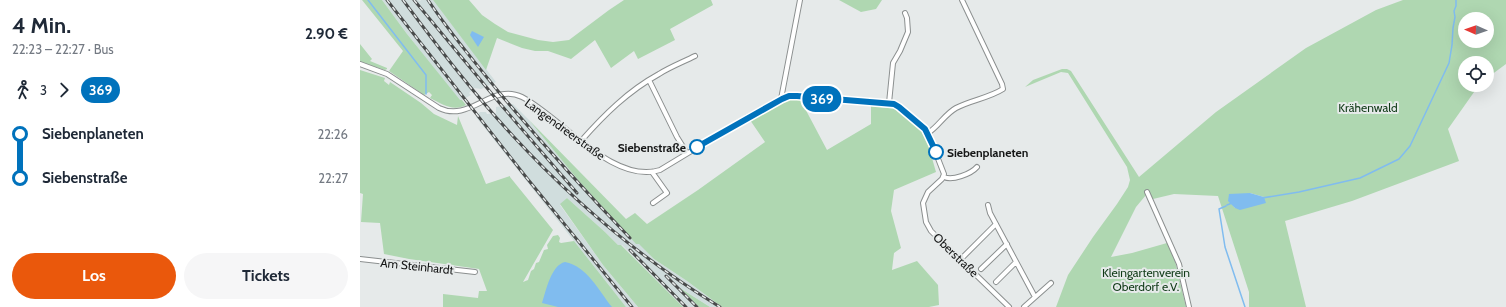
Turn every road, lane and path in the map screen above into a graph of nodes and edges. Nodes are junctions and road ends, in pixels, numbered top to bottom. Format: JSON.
{"nodes":[{"id":1,"x":800,"y":0,"type":"edge"},
{"id":2,"x":962,"y":0,"type":"edge"},
{"id":3,"x":905,"y":13,"type":"dead end"},
{"id":4,"x":695,"y":56,"type":"dead end"},
{"id":5,"x":360,"y":64,"type":"edge"},
{"id":6,"x":649,"y":80,"type":"junction"},
{"id":7,"x":782,"y":99,"type":"junction"},
{"id":8,"x":889,"y":104,"type":"junction"},
{"id":9,"x":928,"y":133,"type":"junction"},
{"id":10,"x":581,"y":141,"type":"junction"},
{"id":11,"x":687,"y":153,"type":"junction"},
{"id":12,"x":977,"y":167,"type":"dead end"},
{"id":13,"x":652,"y":172,"type":"junction"},
{"id":14,"x":944,"y":176,"type":"junction"},
{"id":15,"x":1147,"y":192,"type":"dead end"},
{"id":16,"x":653,"y":203,"type":"dead end"},
{"id":17,"x":988,"y":205,"type":"dead end"},
{"id":18,"x":996,"y":224,"type":"junction"},
{"id":19,"x":1007,"y":244,"type":"junction"},
{"id":20,"x":360,"y":259,"type":"edge"},
{"id":21,"x":961,"y":259,"type":"junction"},
{"id":22,"x":1016,"y":262,"type":"junction"},
{"id":23,"x":981,"y":269,"type":"dead end"},
{"id":24,"x":475,"y":272,"type":"dead end"},
{"id":25,"x":1051,"y":283,"type":"dead end"},
{"id":26,"x":991,"y":288,"type":"junction"},
{"id":27,"x":1035,"y":297,"type":"junction"},
{"id":28,"x":1009,"y":307,"type":"edge"},
{"id":29,"x":1024,"y":307,"type":"edge"},
{"id":30,"x":1189,"y":307,"type":"edge"}],
"edges":[{"from":1,"to":7,"type":"street"},
{"from":2,"to":9,"type":"street"},
{"from":3,"to":8,"type":"street"},
{"from":4,"to":6,"type":"street"},
{"from":5,"to":10,"type":"street","name":"Langendreerstraße"},
{"from":6,"to":10,"type":"street"},
{"from":6,"to":11,"type":"street"},
{"from":7,"to":8,"type":"street"},
{"from":7,"to":11,"type":"street","name":"Langendreerstraße"},
{"from":8,"to":9,"type":"street"},
{"from":9,"to":14,"type":"street"},
{"from":10,"to":13,"type":"street","name":"Langendreerstraße"},
{"from":11,"to":13,"type":"street","name":"Langendreerstraße"},
{"from":12,"to":14,"type":"street"},
{"from":13,"to":16,"type":"street"},
{"from":14,"to":21,"type":"street","name":"Oberstraße"},
{"from":15,"to":30,"type":"street"},
{"from":17,"to":18,"type":"street"},
{"from":18,"to":19,"type":"street"},
{"from":18,"to":21,"type":"street"},
{"from":19,"to":22,"type":"street"},
{"from":19,"to":23,"type":"street"},
{"from":20,"to":24,"type":"street","name":"Am Steinhardt"},
{"from":21,"to":26,"type":"street","name":"Oberstraße"},
{"from":22,"to":26,"type":"street"},
{"from":22,"to":27,"type":"street"},
{"from":25,"to":27,"type":"street"},
{"from":26,"to":28,"type":"street","name":"Oberstraße"},
{"from":27,"to":29,"type":"street"}]}
